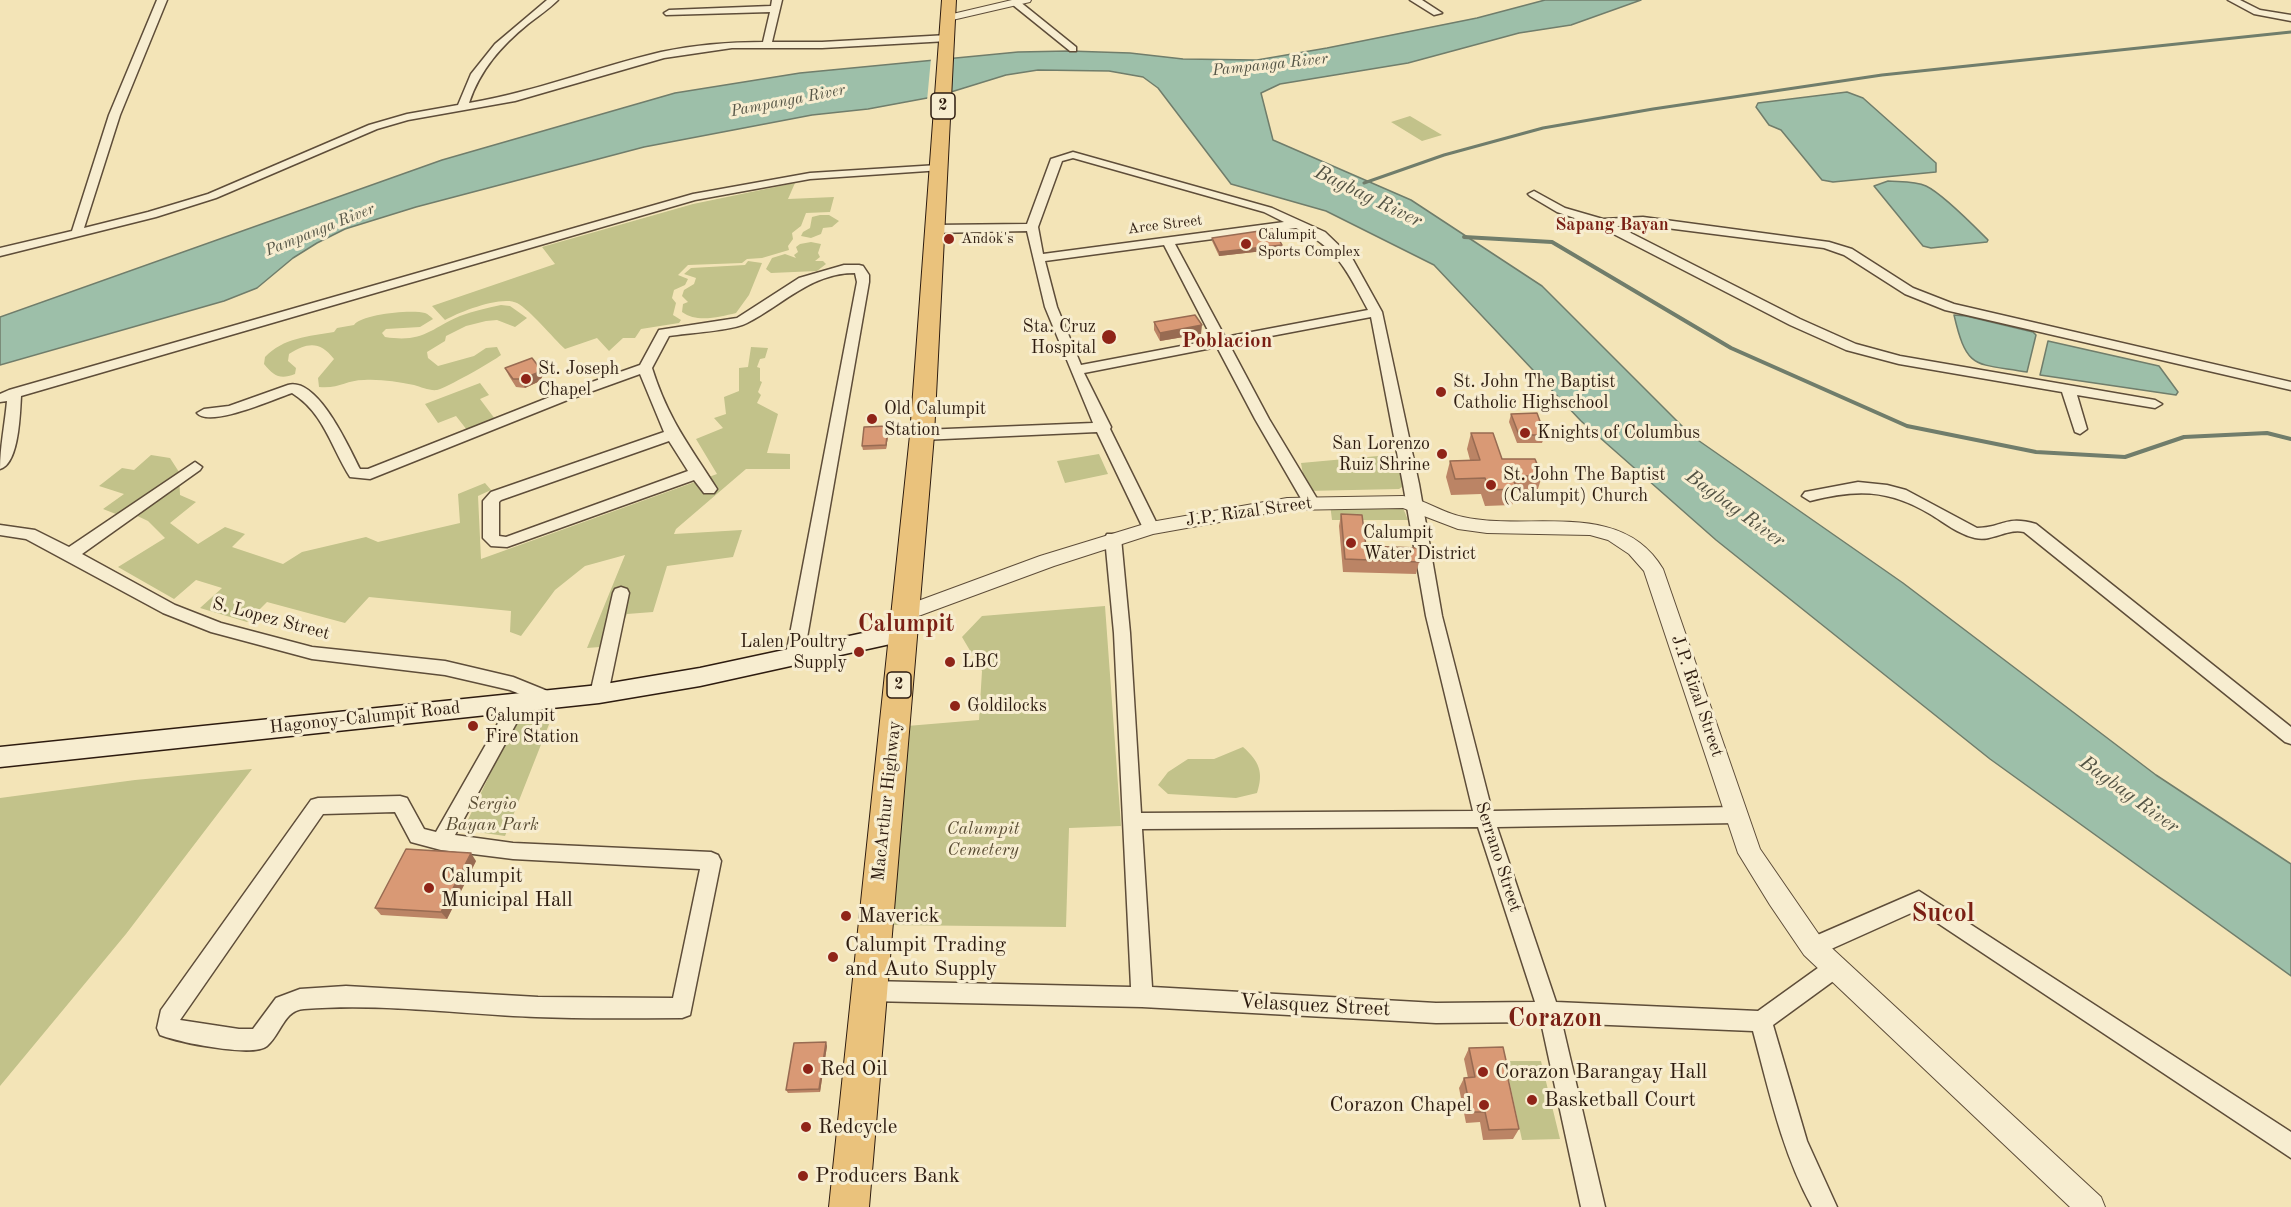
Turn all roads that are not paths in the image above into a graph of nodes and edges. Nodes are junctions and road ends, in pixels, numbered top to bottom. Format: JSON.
{"nodes":[{"id":1,"x":162,"y":0,"type":"edge"},
{"id":2,"x":554,"y":0,"type":"edge"},
{"id":3,"x":949,"y":0,"type":"edge"},
{"id":4,"x":1415,"y":0,"type":"edge"},
{"id":5,"x":2233,"y":0,"type":"edge"},
{"id":6,"x":1021,"y":2,"type":"edge"},
{"id":7,"x":775,"y":4,"type":"edge"},
{"id":8,"x":669,"y":13,"type":"dead end"},
{"id":9,"x":1437,"y":14,"type":"dead end"},
{"id":10,"x":948,"y":18,"type":"junction"},
{"id":11,"x":2291,"y":18,"type":"edge"},
{"id":12,"x":767,"y":44,"type":"junction"},
{"id":13,"x":948,"y":44,"type":"junction"},
{"id":14,"x":1073,"y":49,"type":"dead end"},
{"id":15,"x":463,"y":106,"type":"junction"},
{"id":16,"x":938,"y":165,"type":"junction"},
{"id":17,"x":1534,"y":194,"type":"dead end"},
{"id":18,"x":1602,"y":223,"type":"junction"},
{"id":19,"x":1298,"y":224,"type":"junction"},
{"id":20,"x":1032,"y":227,"type":"junction"},
{"id":21,"x":934,"y":229,"type":"junction"},
{"id":22,"x":77,"y":233,"type":"junction"},
{"id":23,"x":1168,"y":242,"type":"junction"},
{"id":24,"x":0,"y":252,"type":"edge"},
{"id":25,"x":1038,"y":258,"type":"junction"},
{"id":26,"x":1376,"y":312,"type":"junction"},
{"id":27,"x":1222,"y":341,"type":"junction"},
{"id":28,"x":645,"y":368,"type":"junction"},
{"id":29,"x":1077,"y":370,"type":"junction"},
{"id":30,"x":2291,"y":386,"type":"edge"},
{"id":31,"x":2068,"y":389,"type":"junction"},
{"id":32,"x":7,"y":396,"type":"edge"},
{"id":33,"x":2155,"y":404,"type":"dead end"},
{"id":34,"x":204,"y":413,"type":"dead end"},
{"id":35,"x":1104,"y":427,"type":"junction"},
{"id":36,"x":2080,"y":429,"type":"dead end"},
{"id":37,"x":674,"y":434,"type":"junction"},
{"id":38,"x":922,"y":435,"type":"junction"},
{"id":39,"x":0,"y":464,"type":"edge"},
{"id":40,"x":195,"y":467,"type":"dead end"},
{"id":41,"x":697,"y":473,"type":"junction"},
{"id":42,"x":709,"y":489,"type":"dead end"},
{"id":43,"x":1810,"y":496,"type":"dead end"},
{"id":44,"x":1311,"y":502,"type":"junction"},
{"id":45,"x":1415,"y":504,"type":"junction"},
{"id":46,"x":1151,"y":528,"type":"junction"},
{"id":47,"x":0,"y":530,"type":"edge"},
{"id":48,"x":1113,"y":538,"type":"junction"},
{"id":49,"x":70,"y":554,"type":"junction"},
{"id":50,"x":621,"y":593,"type":"dead end"},
{"id":51,"x":905,"y":623,"type":"junction"},
{"id":52,"x":795,"y":655,"type":"junction"},
{"id":53,"x":599,"y":694,"type":"junction"},
{"id":54,"x":549,"y":699,"type":"junction"},
{"id":55,"x":519,"y":702,"type":"junction"},
{"id":56,"x":2291,"y":737,"type":"edge"},
{"id":57,"x":0,"y":757,"type":"edge"},
{"id":58,"x":1736,"y":815,"type":"junction"},
{"id":59,"x":1485,"y":819,"type":"junction"},
{"id":60,"x":1133,"y":821,"type":"junction"},
{"id":61,"x":441,"y":842,"type":"junction"},
{"id":62,"x":1814,"y":947,"type":"junction"},
{"id":63,"x":1836,"y":967,"type":"junction"},
{"id":64,"x":869,"y":991,"type":"junction"},
{"id":65,"x":1142,"y":997,"type":"junction"},
{"id":66,"x":1549,"y":1012,"type":"junction"},
{"id":67,"x":1761,"y":1021,"type":"junction"},
{"id":68,"x":2291,"y":1146,"type":"edge"},
{"id":69,"x":849,"y":1207,"type":"edge"},
{"id":70,"x":1593,"y":1207,"type":"edge"},
{"id":71,"x":1825,"y":1207,"type":"edge"},
{"id":72,"x":2091,"y":1207,"type":"edge"}],
"edges":[{"from":1,"to":22,"type":"street"},
{"from":2,"to":15,"type":"street"},
{"from":3,"to":10,"type":"highway","name":"MacArthur Highway","number":"2"},
{"from":4,"to":9,"type":"street"},
{"from":5,"to":11,"type":"street"},
{"from":6,"to":10,"type":"street"},
{"from":6,"to":14,"type":"street"},
{"from":7,"to":8,"type":"street"},
{"from":7,"to":12,"type":"street"},
{"from":10,"to":13,"type":"highway","name":"MacArthur Highway","number":"2"},
{"from":12,"to":13,"type":"street"},
{"from":12,"to":15,"type":"street"},
{"from":13,"to":16,"type":"highway","name":"MacArthur Highway","number":"2"},
{"from":15,"to":22,"type":"street"},
{"from":16,"to":21,"type":"highway","name":"MacArthur Highway","number":"2"},
{"from":16,"to":32,"type":"street"},
{"from":17,"to":18,"type":"street"},
{"from":18,"to":30,"type":"street"},
{"from":18,"to":31,"type":"street"},
{"from":19,"to":20,"type":"street","name":"Serrano Street"},
{"from":19,"to":23,"type":"street","name":"Arce Street"},
{"from":19,"to":26,"type":"street","name":"Serrano Street"},
{"from":20,"to":21,"type":"street"},
{"from":20,"to":25,"type":"street"},
{"from":21,"to":38,"type":"highway","name":"MacArthur Highway","number":"2"},
{"from":22,"to":24,"type":"street"},
{"from":23,"to":25,"type":"street","name":"Arce Street"},
{"from":23,"to":27,"type":"street"},
{"from":25,"to":29,"type":"street"},
{"from":26,"to":27,"type":"street"},
{"from":26,"to":45,"type":"street","name":"Serrano Street"},
{"from":27,"to":29,"type":"street"},
{"from":27,"to":44,"type":"street"},
{"from":28,"to":34,"type":"street"},
{"from":28,"to":37,"type":"street"},
{"from":28,"to":52,"type":"street"},
{"from":29,"to":35,"type":"street"},
{"from":31,"to":33,"type":"street"},
{"from":31,"to":36,"type":"street"},
{"from":32,"to":39,"type":"street"},
{"from":35,"to":38,"type":"street"},
{"from":35,"to":46,"type":"street"},
{"from":37,"to":41,"type":"street"},
{"from":37,"to":41,"type":"street"},
{"from":38,"to":51,"type":"highway","name":"MacArthur Highway","number":"2"},
{"from":40,"to":49,"type":"street"},
{"from":41,"to":42,"type":"street"},
{"from":43,"to":56,"type":"street"},
{"from":44,"to":45,"type":"street","name":"J.P. Rizal Street"},
{"from":44,"to":46,"type":"street","name":"J.P. Rizal Street"},
{"from":45,"to":58,"type":"street","name":"J.P. Rizal Street"},
{"from":45,"to":59,"type":"street","name":"Serrano Street"},
{"from":46,"to":48,"type":"street","name":"J.P. Rizal Street"},
{"from":47,"to":49,"type":"street","name":"S. Lopez Street"},
{"from":48,"to":51,"type":"street","name":"J.P. Rizal Street"},
{"from":48,"to":60,"type":"street"},
{"from":49,"to":54,"type":"street","name":"S. Lopez Street"},
{"from":50,"to":53,"type":"street"},
{"from":51,"to":52,"type":"main road","name":"Hagonoy-Calumpit Road"},
{"from":51,"to":64,"type":"highway","name":"MacArthur Highway","number":"2"},
{"from":52,"to":53,"type":"main road","name":"Hagonoy-Calumpit Road"},
{"from":53,"to":54,"type":"main road","name":"Hagonoy-Calumpit Road"},
{"from":54,"to":55,"type":"main road","name":"Hagonoy-Calumpit Road"},
{"from":55,"to":57,"type":"main road","name":"Hagonoy-Calumpit Road"},
{"from":55,"to":61,"type":"street"},
{"from":58,"to":59,"type":"street"},
{"from":58,"to":62,"type":"street","name":"J.P. Rizal Street"},
{"from":59,"to":60,"type":"street"},
{"from":59,"to":66,"type":"street","name":"Serrano Street"},
{"from":60,"to":65,"type":"street"},
{"from":61,"to":61,"type":"street"},
{"from":62,"to":63,"type":"street","name":"J.P. Rizal Street"},
{"from":62,"to":68,"type":"street"},
{"from":63,"to":67,"type":"street"},
{"from":63,"to":72,"type":"street","name":"J.P. Rizal Street"},
{"from":64,"to":65,"type":"street","name":"Velasquez Street"},
{"from":64,"to":69,"type":"highway","name":"MacArthur Highway","number":"2"},
{"from":65,"to":66,"type":"street","name":"Velasquez Street"},
{"from":66,"to":67,"type":"street","name":"Velasquez Street"},
{"from":66,"to":70,"type":"street","name":"Serrano Street"},
{"from":67,"to":71,"type":"street"}]}
